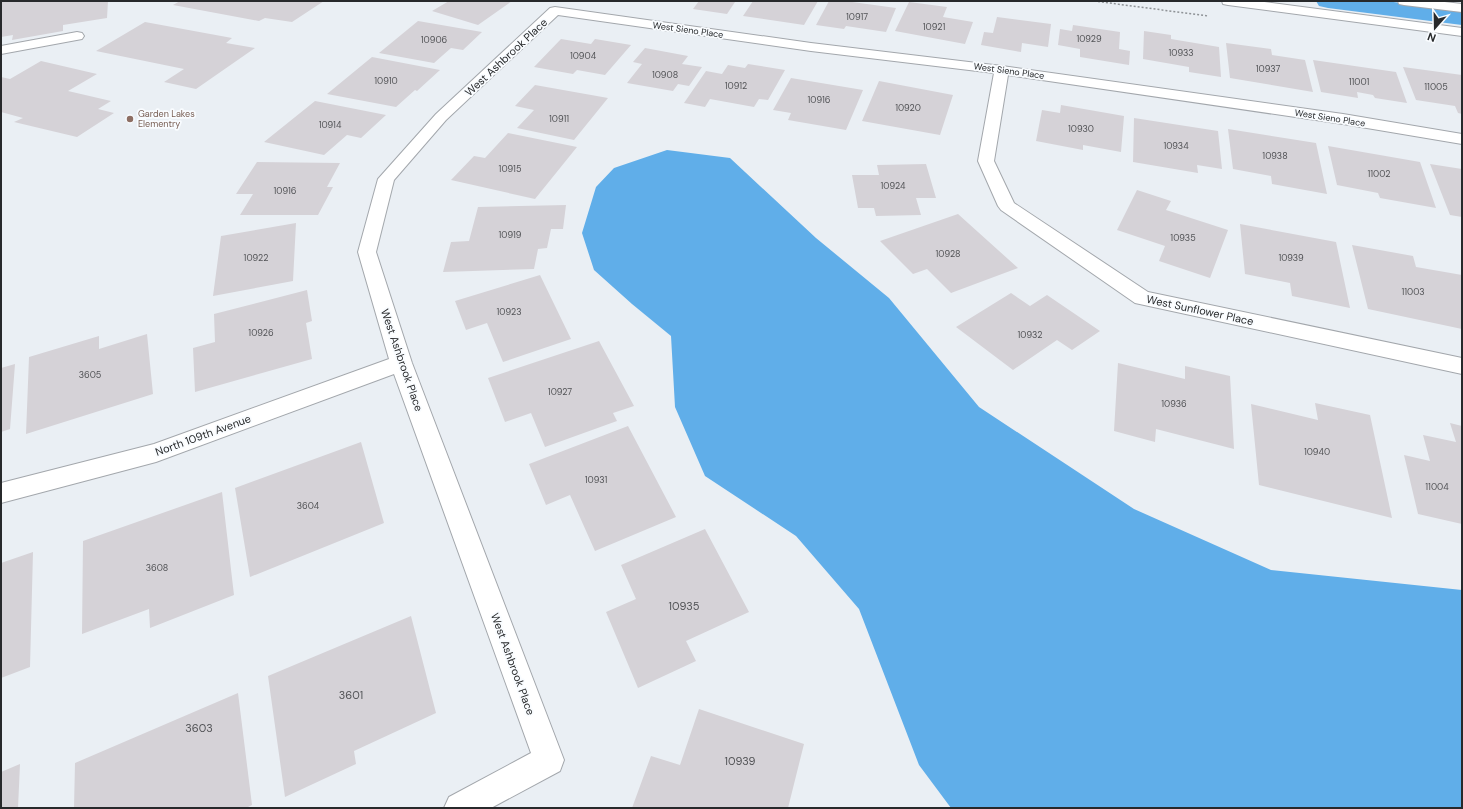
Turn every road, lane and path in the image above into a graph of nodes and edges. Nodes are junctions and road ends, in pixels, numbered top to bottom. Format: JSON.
{"nodes":[{"id":1,"x":1228,"y":1,"type":"edge"},
{"id":2,"x":1404,"y":1,"type":"edge"},
{"id":3,"x":1462,"y":8,"type":"edge"},
{"id":4,"x":555,"y":12,"type":"joint"},
{"id":5,"x":1462,"y":32,"type":"edge"},
{"id":6,"x":77,"y":36,"type":"dead end"},
{"id":7,"x":1,"y":50,"type":"edge"},
{"id":8,"x":1002,"y":70,"type":"junction"},
{"id":9,"x":1462,"y":138,"type":"edge"},
{"id":10,"x":401,"y":363,"type":"junction"},
{"id":11,"x":1462,"y":366,"type":"edge"},
{"id":12,"x":1,"y":493,"type":"edge"},
{"id":13,"x":460,"y":808,"type":"edge"}],
"edges":[{"from":1,"to":5,"type":"street"},
{"from":2,"to":3,"type":"street"},
{"from":4,"to":8,"type":"street","name":"West Sieno Place"},
{"from":4,"to":10,"type":"street","name":"West Ashbrook Place"},
{"from":6,"to":7,"type":"street"},
{"from":8,"to":9,"type":"street","name":"West Sieno Place"},
{"from":8,"to":11,"type":"street","name":"West Sunflower Place"},
{"from":10,"to":12,"type":"street","name":"North 109th Avenue"},
{"from":10,"to":13,"type":"street","name":"West Ashbrook Place"}]}
